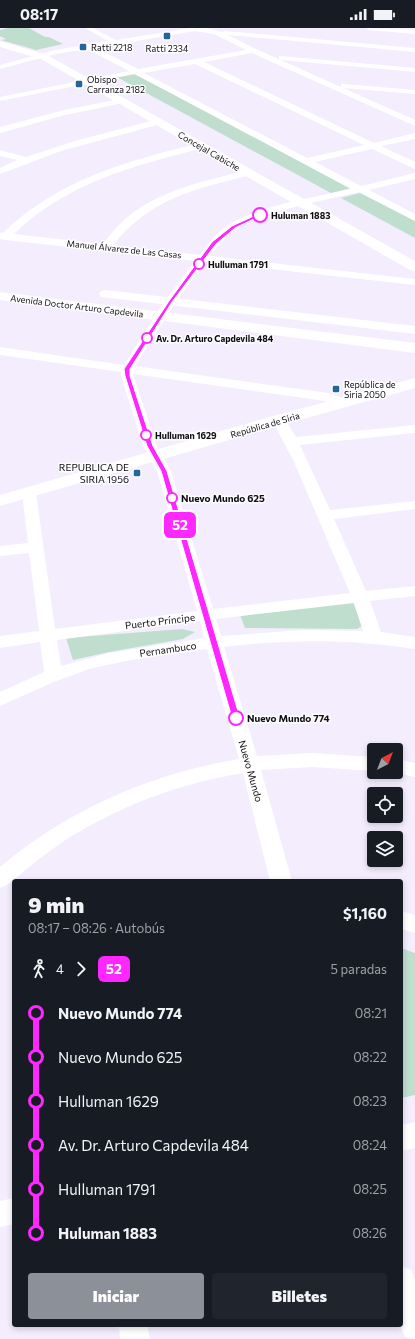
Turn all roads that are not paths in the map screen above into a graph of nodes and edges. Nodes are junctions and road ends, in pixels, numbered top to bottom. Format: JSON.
{"nodes":[{"id":1,"x":88,"y":28,"type":"edge"},
{"id":2,"x":369,"y":28,"type":"edge"},
{"id":3,"x":200,"y":29,"type":"edge"},
{"id":4,"x":216,"y":32,"type":"junction"},
{"id":5,"x":415,"y":32,"type":"edge"},
{"id":6,"x":115,"y":42,"type":"junction"},
{"id":7,"x":0,"y":44,"type":"edge"},
{"id":8,"x":89,"y":47,"type":"junction"},
{"id":9,"x":415,"y":50,"type":"edge"},
{"id":10,"x":253,"y":51,"type":"junction"},
{"id":11,"x":40,"y":56,"type":"junction"},
{"id":12,"x":267,"y":57,"type":"junction"},
{"id":13,"x":196,"y":61,"type":"junction"},
{"id":14,"x":0,"y":67,"type":"edge"},
{"id":15,"x":415,"y":70,"type":"edge"},
{"id":16,"x":136,"y":72,"type":"junction"},
{"id":17,"x":86,"y":81,"type":"junction"},
{"id":18,"x":332,"y":85,"type":"junction"},
{"id":19,"x":415,"y":92,"type":"edge"},
{"id":20,"x":0,"y":99,"type":"edge"},
{"id":21,"x":120,"y":101,"type":"junction"},
{"id":22,"x":158,"y":122,"type":"junction"},
{"id":23,"x":415,"y":123,"type":"edge"},
{"id":24,"x":0,"y":130,"type":"edge"},
{"id":25,"x":415,"y":136,"type":"edge"},
{"id":26,"x":201,"y":146,"type":"junction"},
{"id":27,"x":373,"y":146,"type":"junction"},
{"id":28,"x":0,"y":153,"type":"edge"},
{"id":29,"x":26,"y":160,"type":"junction"},
{"id":30,"x":306,"y":161,"type":"junction"},
{"id":31,"x":415,"y":166,"type":"edge"},
{"id":32,"x":0,"y":171,"type":"edge"},
{"id":33,"x":248,"y":173,"type":"junction"},
{"id":34,"x":415,"y":176,"type":"edge"},
{"id":35,"x":360,"y":190,"type":"junction"},
{"id":36,"x":302,"y":203,"type":"junction"},
{"id":37,"x":415,"y":218,"type":"edge"},
{"id":38,"x":3,"y":236,"type":"edge"},
{"id":39,"x":106,"y":247,"type":"junction"},
{"id":40,"x":204,"y":257,"type":"junction"},
{"id":41,"x":415,"y":267,"type":"edge"},
{"id":42,"x":415,"y":282,"type":"edge"},
{"id":43,"x":93,"y":292,"type":"dead end"},
{"id":44,"x":0,"y":296,"type":"edge"},
{"id":45,"x":170,"y":302,"type":"junction"},
{"id":46,"x":161,"y":316,"type":"junction"},
{"id":47,"x":415,"y":330,"type":"edge"},
{"id":48,"x":415,"y":348,"type":"edge"},
{"id":49,"x":5,"y":352,"type":"edge"},
{"id":50,"x":0,"y":366,"type":"edge"},
{"id":51,"x":127,"y":369,"type":"junction"},
{"id":52,"x":415,"y":383,"type":"edge"},
{"id":53,"x":344,"y":403,"type":"junction"},
{"id":54,"x":279,"y":420,"type":"junction"},
{"id":55,"x":415,"y":429,"type":"edge"},
{"id":56,"x":292,"y":442,"type":"junction"},
{"id":57,"x":156,"y":456,"type":"junction"},
{"id":58,"x":29,"y":493,"type":"junction"},
{"id":59,"x":0,"y":501,"type":"edge"},
{"id":60,"x":415,"y":505,"type":"edge"},
{"id":61,"x":325,"y":515,"type":"junction"},
{"id":62,"x":36,"y":547,"type":"junction"},
{"id":63,"x":0,"y":550,"type":"edge"},
{"id":64,"x":415,"y":591,"type":"edge"},
{"id":65,"x":361,"y":598,"type":"junction"},
{"id":66,"x":207,"y":615,"type":"junction"},
{"id":67,"x":48,"y":636,"type":"junction"},
{"id":68,"x":374,"y":637,"type":"junction"},
{"id":69,"x":0,"y":642,"type":"edge"},
{"id":70,"x":214,"y":642,"type":"junction"},
{"id":71,"x":415,"y":642,"type":"edge"},
{"id":72,"x":53,"y":675,"type":"junction"},
{"id":73,"x":0,"y":700,"type":"edge"},
{"id":74,"x":367,"y":763,"type":"edge"},
{"id":75,"x":250,"y":764,"type":"junction"},
{"id":76,"x":403,"y":767,"type":"edge"},
{"id":77,"x":415,"y":770,"type":"edge"},
{"id":78,"x":0,"y":879,"type":"edge"},
{"id":79,"x":280,"y":879,"type":"edge"},
{"id":80,"x":403,"y":921,"type":"edge"},
{"id":81,"x":415,"y":924,"type":"edge"},
{"id":82,"x":415,"y":1136,"type":"edge"},
{"id":83,"x":403,"y":1138,"type":"edge"},
{"id":84,"x":12,"y":1211,"type":"edge"},
{"id":85,"x":0,"y":1214,"type":"edge"},
{"id":86,"x":403,"y":1287,"type":"edge"},
{"id":87,"x":133,"y":1327,"type":"edge"},
{"id":88,"x":415,"y":1327,"type":"edge"},
{"id":89,"x":135,"y":1339,"type":"edge"}],
"edges":[{"from":1,"to":6,"type":"street"},
{"from":2,"to":5,"type":"street"},
{"from":3,"to":4,"type":"street"},
{"from":3,"to":6,"type":"street"},
{"from":4,"to":9,"type":"street"},
{"from":4,"to":10,"type":"street"},
{"from":6,"to":8,"type":"street"},
{"from":7,"to":11,"type":"main road","name":"Concejal Cabiche"},
{"from":8,"to":11,"type":"street"},
{"from":8,"to":16,"type":"street"},
{"from":10,"to":12,"type":"street"},
{"from":10,"to":13,"type":"street"},
{"from":11,"to":14,"type":"street"},
{"from":11,"to":17,"type":"main road","name":"Concejal Cabiche"},
{"from":12,"to":15,"type":"street"},
{"from":12,"to":18,"type":"street"},
{"from":13,"to":16,"type":"street"},
{"from":13,"to":27,"type":"street"},
{"from":16,"to":17,"type":"street"},
{"from":16,"to":30,"type":"street"},
{"from":17,"to":20,"type":"street"},
{"from":17,"to":21,"type":"main road","name":"Concejal Cabiche"},
{"from":18,"to":19,"type":"street"},
{"from":18,"to":23,"type":"street"},
{"from":21,"to":22,"type":"main road","name":"Concejal Cabiche"},
{"from":21,"to":24,"type":"street"},
{"from":22,"to":26,"type":"main road","name":"Concejal Cabiche"},
{"from":22,"to":29,"type":"street"},
{"from":25,"to":27,"type":"street"},
{"from":26,"to":33,"type":"main road","name":"Concejal Cabiche"},
{"from":26,"to":38,"type":"street"},
{"from":27,"to":30,"type":"street"},
{"from":27,"to":31,"type":"street"},
{"from":28,"to":29,"type":"street"},
{"from":29,"to":32,"type":"street"},
{"from":30,"to":35,"type":"street"},
{"from":33,"to":36,"type":"main road","name":"Concejal Cabiche"},
{"from":33,"to":39,"type":"street"},
{"from":34,"to":35,"type":"street"},
{"from":35,"to":36,"type":"street"},
{"from":35,"to":37,"type":"street"},
{"from":36,"to":40,"type":"street"},
{"from":36,"to":41,"type":"main road","name":"Concejal Cabiche"},
{"from":38,"to":39,"type":"street","name":"Manuel Álvarez de Las Casas"},
{"from":39,"to":40,"type":"street","name":"Manuel Álvarez de Las Casas"},
{"from":40,"to":42,"type":"street","name":"Manuel Álvarez de Las Casas"},
{"from":40,"to":45,"type":"street"},
{"from":43,"to":45,"type":"main road","name":"Avenida Doctor Arturo Capdevila"},
{"from":44,"to":46,"type":"main road","name":"Avenida Doctor Arturo Capdevila"},
{"from":45,"to":46,"type":"street"},
{"from":45,"to":47,"type":"main road","name":"Avenida Doctor Arturo Capdevila"},
{"from":46,"to":48,"type":"main road","name":"Avenida Doctor Arturo Capdevila"},
{"from":46,"to":51,"type":"street"},
{"from":49,"to":50,"type":"street"},
{"from":49,"to":51,"type":"street"},
{"from":51,"to":53,"type":"street"},
{"from":51,"to":57,"type":"street","name":"Nuevo Mundo"},
{"from":52,"to":53,"type":"main road","name":"República de Siria"},
{"from":53,"to":54,"type":"main road","name":"República de Siria"},
{"from":54,"to":56,"type":"street"},
{"from":54,"to":57,"type":"main road","name":"República de Siria"},
{"from":55,"to":56,"type":"street"},
{"from":56,"to":61,"type":"street"},
{"from":57,"to":58,"type":"main road","name":"República de Siria"},
{"from":57,"to":66,"type":"street","name":"Nuevo Mundo"},
{"from":58,"to":59,"type":"main road","name":"República de Siria"},
{"from":58,"to":62,"type":"street"},
{"from":60,"to":61,"type":"street"},
{"from":61,"to":65,"type":"street"},
{"from":62,"to":63,"type":"street"},
{"from":62,"to":67,"type":"street"},
{"from":64,"to":65,"type":"street","name":"Puerto Príncipe"},
{"from":65,"to":66,"type":"street","name":"Puerto Príncipe"},
{"from":65,"to":68,"type":"street"},
{"from":66,"to":67,"type":"street","name":"Puerto Príncipe"},
{"from":66,"to":70,"type":"street","name":"Nuevo Mundo"},
{"from":67,"to":69,"type":"street","name":"Puerto Príncipe"},
{"from":67,"to":72,"type":"street"},
{"from":68,"to":70,"type":"street","name":"Pernambuco"},
{"from":68,"to":71,"type":"street","name":"Pernambuco"},
{"from":70,"to":72,"type":"street","name":"Pernambuco"},
{"from":70,"to":75,"type":"street","name":"Nuevo Mundo"},
{"from":72,"to":73,"type":"street","name":"Pernambuco"},
{"from":74,"to":75,"type":"street"},
{"from":75,"to":78,"type":"street"},
{"from":75,"to":79,"type":"street","name":"Nuevo Mundo"},
{"from":76,"to":77,"type":"street"},
{"from":80,"to":81,"type":"street"},
{"from":82,"to":83,"type":"street"},
{"from":84,"to":85,"type":"street"},
{"from":86,"to":88,"type":"street"},
{"from":87,"to":89,"type":"street"}]}
